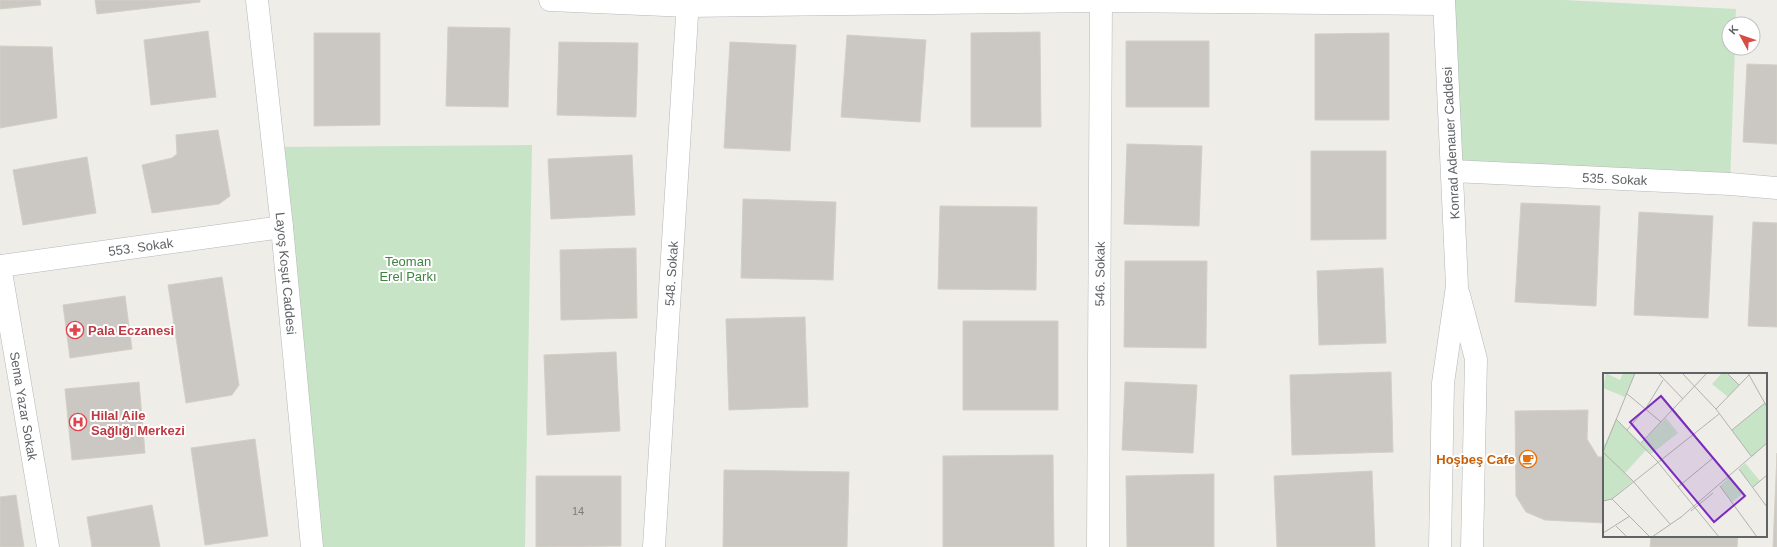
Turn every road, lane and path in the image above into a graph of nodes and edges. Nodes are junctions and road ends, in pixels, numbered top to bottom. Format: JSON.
{"nodes":[{"id":1,"x":257,"y":0,"type":"edge"},
{"id":2,"x":550,"y":0,"type":"edge"},
{"id":3,"x":1101,"y":1,"type":"edge"},
{"id":4,"x":1444,"y":2,"type":"edge"},
{"id":5,"x":688,"y":3,"type":"edge"},
{"id":6,"x":1452,"y":171,"type":"junction"},
{"id":7,"x":1777,"y":188,"type":"edge"},
{"id":8,"x":282,"y":227,"type":"junction"},
{"id":9,"x":0,"y":266,"type":"edge"},
{"id":10,"x":1457,"y":286,"type":"junction"},
{"id":11,"x":48,"y":547,"type":"edge"},
{"id":12,"x":312,"y":547,"type":"edge"},
{"id":13,"x":654,"y":547,"type":"edge"},
{"id":14,"x":1098,"y":547,"type":"edge"},
{"id":15,"x":1440,"y":547,"type":"edge"},
{"id":16,"x":1472,"y":547,"type":"edge"}],
"edges":[{"from":1,"to":8,"type":"street","name":"Layoş Koşut Caddesi"},
{"from":2,"to":5,"type":"street"},
{"from":3,"to":4,"type":"street"},
{"from":3,"to":5,"type":"street"},
{"from":3,"to":14,"type":"street","name":"546. Sokak"},
{"from":4,"to":6,"type":"street","name":"Konrad Adenauer Caddesi"},
{"from":5,"to":13,"type":"street","name":"548. Sokak"},
{"from":6,"to":7,"type":"street","name":"535. Sokak"},
{"from":6,"to":10,"type":"street","name":"Konrad Adenauer Caddesi"},
{"from":8,"to":9,"type":"street","name":"553. Sokak"},
{"from":8,"to":12,"type":"street","name":"Layoş Koşut Caddesi"},
{"from":9,"to":11,"type":"street","name":"Sema Yazar Sokak"},
{"from":10,"to":15,"type":"street","name":"Konrad Adenauer Caddesi"},
{"from":10,"to":16,"type":"street","name":"Konrad Adenauer Caddesi"}]}
